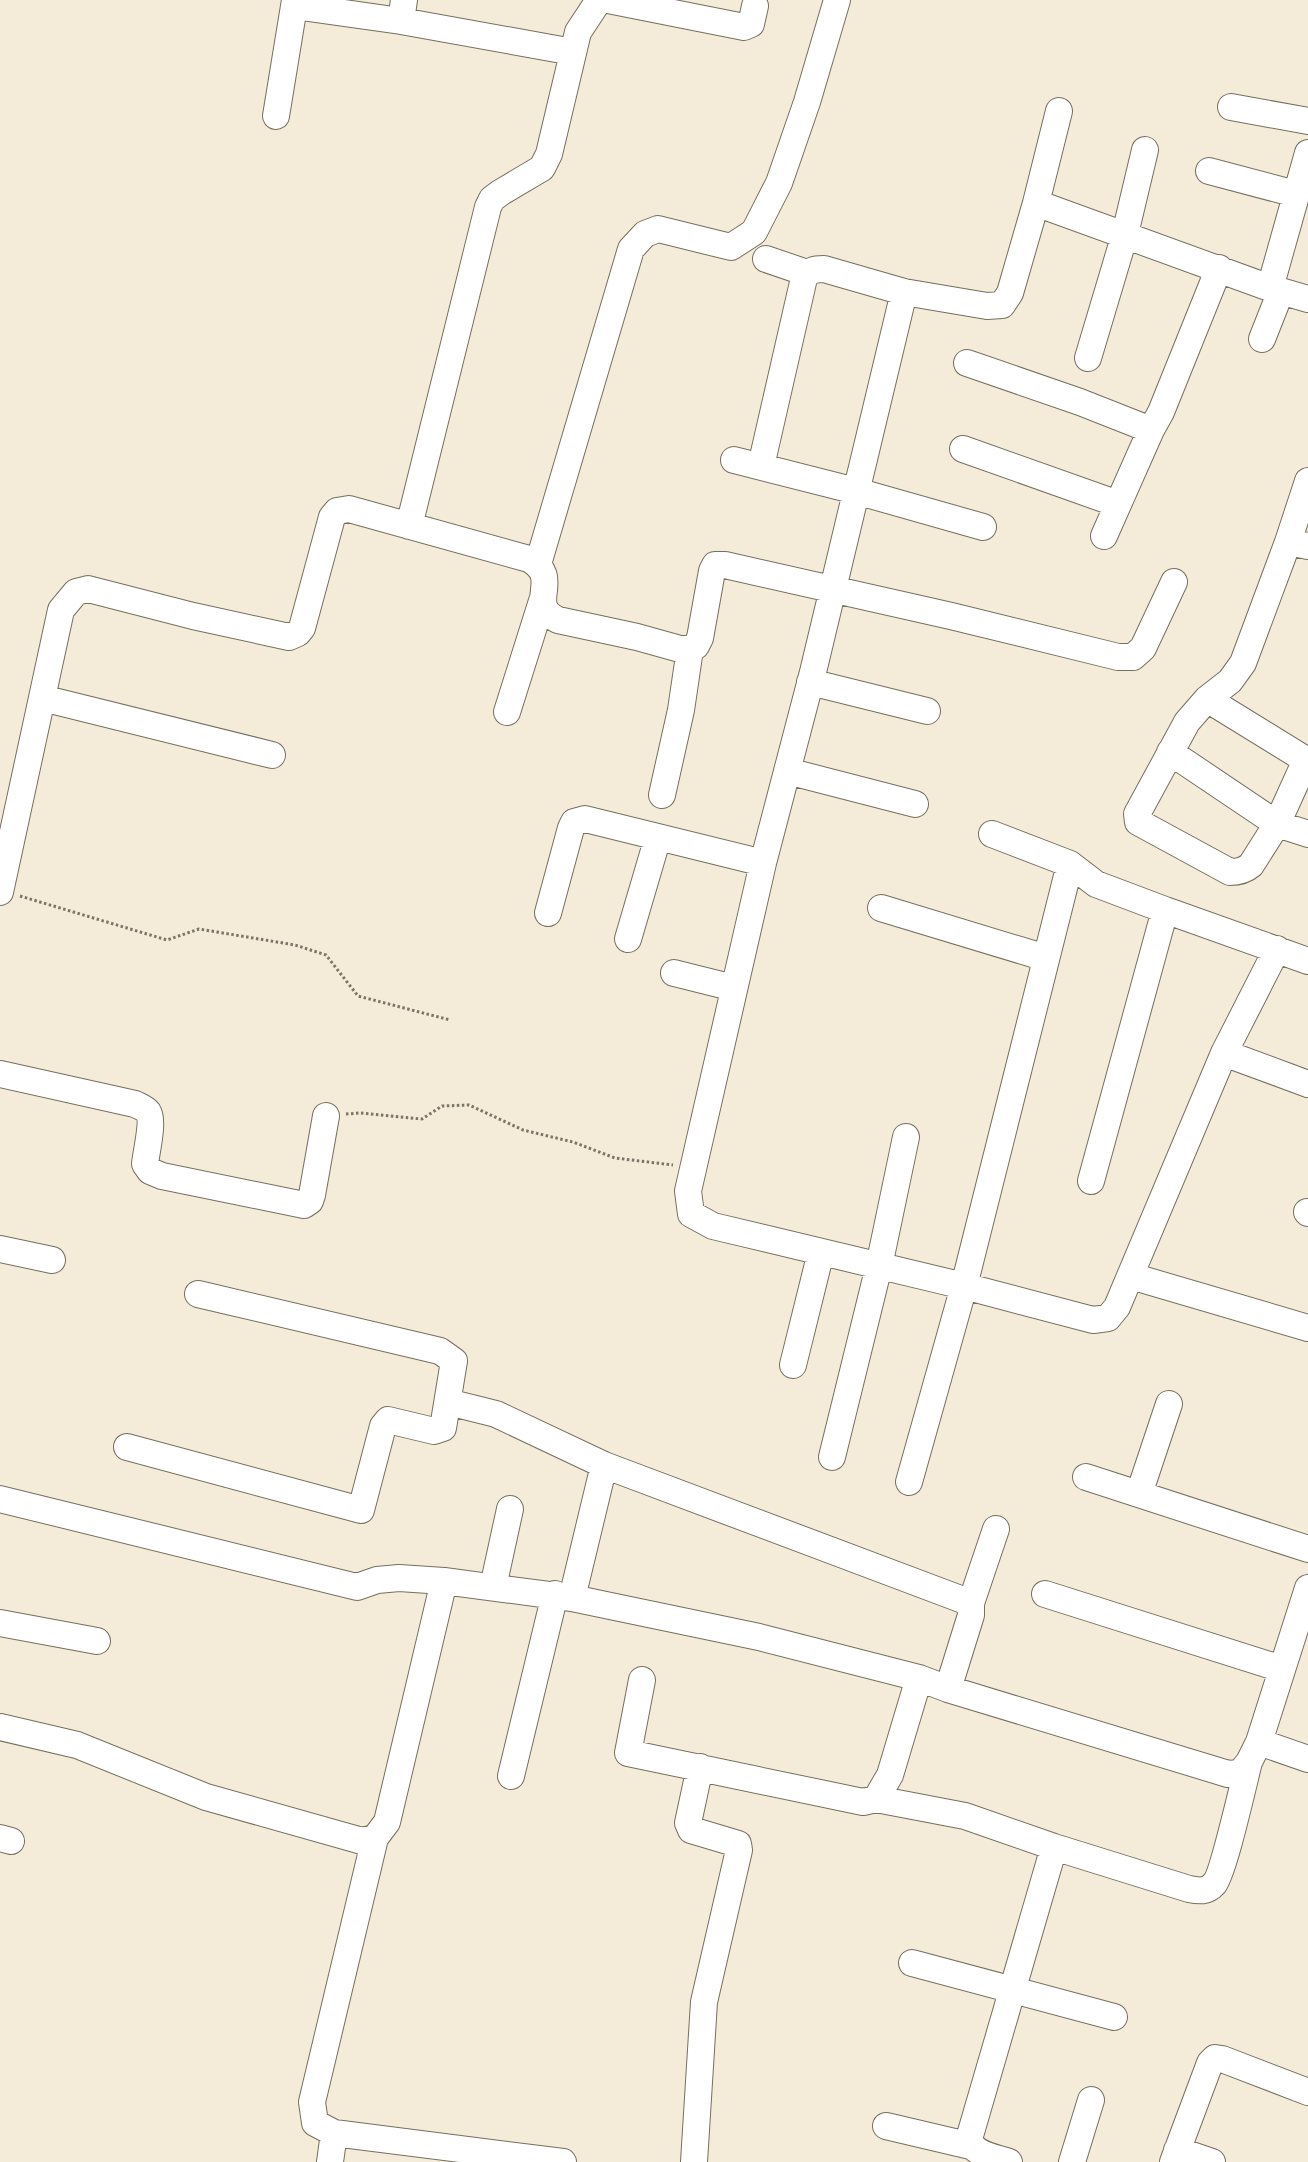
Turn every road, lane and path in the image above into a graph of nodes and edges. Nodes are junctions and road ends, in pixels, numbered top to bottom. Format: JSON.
{"nodes":[{"id":1,"x":599,"y":0,"type":"edge"},
{"id":2,"x":608,"y":0,"type":"edge"},
{"id":3,"x":837,"y":0,"type":"edge"},
{"id":4,"x":294,"y":3,"type":"edge"},
{"id":5,"x":755,"y":6,"type":"dead end"},
{"id":6,"x":403,"y":10,"type":"edge"},
{"id":7,"x":573,"y":52,"type":"junction"},
{"id":8,"x":1231,"y":108,"type":"dead end"},
{"id":9,"x":1059,"y":112,"type":"dead end"},
{"id":10,"x":276,"y":116,"type":"dead end"},
{"id":11,"x":1308,"y":121,"type":"edge"},
{"id":12,"x":1145,"y":150,"type":"dead end"},
{"id":13,"x":1308,"y":153,"type":"edge"},
{"id":14,"x":1209,"y":171,"type":"dead end"},
{"id":15,"x":1296,"y":194,"type":"junction"},
{"id":16,"x":1036,"y":203,"type":"junction"},
{"id":17,"x":1125,"y":234,"type":"junction"},
{"id":18,"x":766,"y":259,"type":"dead end"},
{"id":19,"x":1219,"y":268,"type":"junction"},
{"id":20,"x":808,"y":273,"type":"junction"},
{"id":21,"x":1275,"y":289,"type":"junction"},
{"id":22,"x":904,"y":292,"type":"junction"},
{"id":23,"x":1308,"y":299,"type":"edge"},
{"id":24,"x":1262,"y":339,"type":"dead end"},
{"id":25,"x":1088,"y":358,"type":"dead end"},
{"id":26,"x":967,"y":363,"type":"dead end"},
{"id":27,"x":1151,"y":430,"type":"junction"},
{"id":28,"x":963,"y":448,"type":"dead end"},
{"id":29,"x":734,"y":460,"type":"dead end"},
{"id":30,"x":761,"y":466,"type":"junction"},
{"id":31,"x":1308,"y":481,"type":"edge"},
{"id":32,"x":856,"y":491,"type":"junction"},
{"id":33,"x":1118,"y":504,"type":"junction"},
{"id":34,"x":409,"y":526,"type":"junction"},
{"id":35,"x":982,"y":527,"type":"dead end"},
{"id":36,"x":1104,"y":536,"type":"dead end"},
{"id":37,"x":1298,"y":544,"type":"edge"},
{"id":38,"x":538,"y":564,"type":"junction"},
{"id":39,"x":1174,"y":582,"type":"dead end"},
{"id":40,"x":833,"y":588,"type":"junction"},
{"id":41,"x":542,"y":601,"type":"junction"},
{"id":42,"x":690,"y":649,"type":"junction"},
{"id":43,"x":810,"y":682,"type":"junction"},
{"id":44,"x":42,"y":698,"type":"junction"},
{"id":45,"x":1207,"y":699,"type":"junction"},
{"id":46,"x":927,"y":711,"type":"dead end"},
{"id":47,"x":507,"y":712,"type":"dead end"},
{"id":48,"x":1170,"y":752,"type":"junction"},
{"id":49,"x":272,"y":755,"type":"dead end"},
{"id":50,"x":787,"y":771,"type":"junction"},
{"id":51,"x":662,"y":795,"type":"dead end"},
{"id":52,"x":915,"y":804,"type":"dead end"},
{"id":53,"x":1277,"y":824,"type":"junction"},
{"id":54,"x":992,"y":834,"type":"dead end"},
{"id":55,"x":1308,"y":834,"type":"edge"},
{"id":56,"x":658,"y":837,"type":"junction"},
{"id":57,"x":763,"y":863,"type":"junction"},
{"id":58,"x":1070,"y":864,"type":"junction"},
{"id":59,"x":0,"y":891,"type":"edge"},
{"id":60,"x":881,"y":908,"type":"dead end"},
{"id":61,"x":1165,"y":910,"type":"junction"},
{"id":62,"x":548,"y":913,"type":"dead end"},
{"id":63,"x":628,"y":939,"type":"dead end"},
{"id":64,"x":1277,"y":949,"type":"junction"},
{"id":65,"x":1046,"y":958,"type":"junction"},
{"id":66,"x":1308,"y":961,"type":"edge"},
{"id":67,"x":674,"y":973,"type":"dead end"},
{"id":68,"x":734,"y":988,"type":"junction"},
{"id":69,"x":450,"y":1020,"type":"dead end"},
{"id":70,"x":1224,"y":1053,"type":"junction"},
{"id":71,"x":0,"y":1074,"type":"edge"},
{"id":72,"x":1308,"y":1084,"type":"edge"},
{"id":73,"x":326,"y":1116,"type":"joint"},
{"id":74,"x":906,"y":1137,"type":"dead end"},
{"id":75,"x":693,"y":1167,"type":"junction"},
{"id":76,"x":1091,"y":1181,"type":"dead end"},
{"id":77,"x":0,"y":1249,"type":"edge"},
{"id":78,"x":821,"y":1252,"type":"junction"},
{"id":79,"x":52,"y":1260,"type":"dead end"},
{"id":80,"x":879,"y":1266,"type":"junction"},
{"id":81,"x":1131,"y":1276,"type":"junction"},
{"id":82,"x":964,"y":1286,"type":"junction"},
{"id":83,"x":198,"y":1294,"type":"dead end"},
{"id":84,"x":1308,"y":1328,"type":"edge"},
{"id":85,"x":793,"y":1365,"type":"dead end"},
{"id":86,"x":448,"y":1402,"type":"junction"},
{"id":87,"x":1170,"y":1404,"type":"dead end"},
{"id":88,"x":127,"y":1447,"type":"dead end"},
{"id":89,"x":832,"y":1457,"type":"dead end"},
{"id":90,"x":604,"y":1465,"type":"junction"},
{"id":91,"x":1086,"y":1476,"type":"dead end"},
{"id":92,"x":909,"y":1482,"type":"dead end"},
{"id":93,"x":1139,"y":1494,"type":"junction"},
{"id":94,"x":0,"y":1499,"type":"edge"},
{"id":95,"x":510,"y":1509,"type":"dead end"},
{"id":96,"x":996,"y":1528,"type":"dead end"},
{"id":97,"x":1308,"y":1549,"type":"edge"},
{"id":98,"x":444,"y":1581,"type":"junction"},
{"id":99,"x":494,"y":1587,"type":"junction"},
{"id":100,"x":1308,"y":1588,"type":"edge"},
{"id":101,"x":1045,"y":1594,"type":"dead end"},
{"id":102,"x":564,"y":1596,"type":"junction"},
{"id":103,"x":971,"y":1603,"type":"junction"},
{"id":104,"x":0,"y":1623,"type":"edge"},
{"id":105,"x":97,"y":1641,"type":"dead end"},
{"id":106,"x":1282,"y":1669,"type":"junction"},
{"id":107,"x":919,"y":1678,"type":"junction"},
{"id":108,"x":642,"y":1680,"type":"dead end"},
{"id":109,"x":948,"y":1689,"type":"junction"},
{"id":110,"x":0,"y":1727,"type":"edge"},
{"id":111,"x":1254,"y":1752,"type":"junction"},
{"id":112,"x":1308,"y":1759,"type":"edge"},
{"id":113,"x":700,"y":1767,"type":"junction"},
{"id":114,"x":511,"y":1776,"type":"dead end"},
{"id":115,"x":876,"y":1799,"type":"junction"},
{"id":116,"x":375,"y":1838,"type":"junction"},
{"id":117,"x":1054,"y":1847,"type":"junction"},
{"id":118,"x":912,"y":1963,"type":"dead end"},
{"id":119,"x":1013,"y":1989,"type":"junction"},
{"id":120,"x":1114,"y":2017,"type":"dead end"},
{"id":121,"x":1308,"y":2092,"type":"edge"},
{"id":122,"x":1091,"y":2100,"type":"dead end"},
{"id":123,"x":886,"y":2126,"type":"dead end"},
{"id":124,"x":334,"y":2133,"type":"junction"},
{"id":125,"x":971,"y":2146,"type":"junction"},
{"id":126,"x":429,"y":2154,"type":"edge"},
{"id":127,"x":1175,"y":2156,"type":"edge"},
{"id":128,"x":330,"y":2162,"type":"edge"},
{"id":129,"x":563,"y":2162,"type":"edge"},
{"id":130,"x":694,"y":2162,"type":"edge"},
{"id":131,"x":1009,"y":2162,"type":"edge"},
{"id":132,"x":1072,"y":2162,"type":"edge"},
{"id":133,"x":1212,"y":2162,"type":"edge"}],
"edges":[{"from":1,"to":7,"type":"street"},
{"from":2,"to":5,"type":"street"},
{"from":3,"to":38,"type":"street"},
{"from":4,"to":6,"type":"street"},
{"from":4,"to":10,"type":"street"},
{"from":6,"to":7,"type":"street"},
{"from":7,"to":34,"type":"street"},
{"from":8,"to":11,"type":"street"},
{"from":9,"to":16,"type":"street"},
{"from":12,"to":17,"type":"street"},
{"from":13,"to":15,"type":"street"},
{"from":14,"to":15,"type":"street"},
{"from":15,"to":21,"type":"street"},
{"from":16,"to":17,"type":"street"},
{"from":16,"to":22,"type":"street"},
{"from":17,"to":19,"type":"street"},
{"from":17,"to":25,"type":"street"},
{"from":18,"to":20,"type":"street"},
{"from":19,"to":21,"type":"street"},
{"from":19,"to":27,"type":"street"},
{"from":20,"to":22,"type":"street"},
{"from":20,"to":30,"type":"street"},
{"from":21,"to":23,"type":"street"},
{"from":21,"to":24,"type":"street"},
{"from":22,"to":32,"type":"street"},
{"from":26,"to":27,"type":"street"},
{"from":27,"to":33,"type":"street"},
{"from":28,"to":33,"type":"street"},
{"from":29,"to":30,"type":"street"},
{"from":30,"to":32,"type":"street"},
{"from":31,"to":37,"type":"street"},
{"from":32,"to":35,"type":"street"},
{"from":32,"to":40,"type":"street"},
{"from":33,"to":36,"type":"street"},
{"from":34,"to":38,"type":"street"},
{"from":34,"to":44,"type":"street"},
{"from":37,"to":45,"type":"street"},
{"from":38,"to":41,"type":"street"},
{"from":39,"to":40,"type":"street"},
{"from":40,"to":42,"type":"street"},
{"from":40,"to":43,"type":"street"},
{"from":41,"to":42,"type":"street"},
{"from":41,"to":47,"type":"street"},
{"from":42,"to":51,"type":"street"},
{"from":43,"to":46,"type":"street"},
{"from":43,"to":50,"type":"street"},
{"from":44,"to":49,"type":"street"},
{"from":44,"to":59,"type":"street"},
{"from":45,"to":48,"type":"street"},
{"from":45,"to":53,"type":"street"},
{"from":48,"to":53,"type":"street"},
{"from":48,"to":53,"type":"street"},
{"from":50,"to":52,"type":"street"},
{"from":50,"to":57,"type":"street"},
{"from":53,"to":55,"type":"street"},
{"from":54,"to":58,"type":"street"},
{"from":56,"to":57,"type":"street"},
{"from":56,"to":62,"type":"street"},
{"from":56,"to":63,"type":"street"},
{"from":57,"to":68,"type":"street"},
{"from":58,"to":61,"type":"street"},
{"from":58,"to":65,"type":"street"},
{"from":59,"to":69,"type":"path"},
{"from":60,"to":65,"type":"street"},
{"from":61,"to":64,"type":"street"},
{"from":61,"to":76,"type":"street"},
{"from":64,"to":66,"type":"street"},
{"from":64,"to":70,"type":"street"},
{"from":65,"to":82,"type":"street"},
{"from":67,"to":68,"type":"street"},
{"from":68,"to":75,"type":"street"},
{"from":70,"to":72,"type":"street"},
{"from":70,"to":81,"type":"street"},
{"from":71,"to":73,"type":"street"},
{"from":73,"to":75,"type":"path"},
{"from":74,"to":80,"type":"street"},
{"from":75,"to":78,"type":"street"},
{"from":77,"to":79,"type":"street"},
{"from":78,"to":80,"type":"street"},
{"from":78,"to":85,"type":"street"},
{"from":80,"to":82,"type":"street"},
{"from":80,"to":89,"type":"street"},
{"from":81,"to":82,"type":"street"},
{"from":81,"to":84,"type":"street"},
{"from":82,"to":92,"type":"street"},
{"from":83,"to":86,"type":"street"},
{"from":86,"to":88,"type":"street"},
{"from":86,"to":90,"type":"street"},
{"from":87,"to":93,"type":"street"},
{"from":90,"to":102,"type":"street"},
{"from":90,"to":103,"type":"street"},
{"from":91,"to":93,"type":"street"},
{"from":93,"to":97,"type":"street"},
{"from":94,"to":98,"type":"street"},
{"from":95,"to":99,"type":"street"},
{"from":96,"to":103,"type":"street"},
{"from":98,"to":99,"type":"street"},
{"from":98,"to":116,"type":"street"},
{"from":99,"to":102,"type":"street"},
{"from":100,"to":106,"type":"street"},
{"from":101,"to":106,"type":"street"},
{"from":102,"to":107,"type":"street"},
{"from":102,"to":114,"type":"street"},
{"from":103,"to":109,"type":"street"},
{"from":104,"to":105,"type":"street"},
{"from":106,"to":111,"type":"street"},
{"from":107,"to":109,"type":"street"},
{"from":107,"to":115,"type":"street"},
{"from":108,"to":113,"type":"street"},
{"from":109,"to":111,"type":"street"},
{"from":110,"to":116,"type":"street"},
{"from":111,"to":112,"type":"street"},
{"from":111,"to":117,"type":"street"},
{"from":113,"to":115,"type":"street"},
{"from":113,"to":130,"type":"street"},
{"from":115,"to":117,"type":"street"},
{"from":116,"to":124,"type":"street"},
{"from":117,"to":119,"type":"street"},
{"from":118,"to":119,"type":"street"},
{"from":119,"to":120,"type":"street"},
{"from":119,"to":125,"type":"street"},
{"from":121,"to":127,"type":"street"},
{"from":122,"to":132,"type":"street"},
{"from":123,"to":125,"type":"street"},
{"from":124,"to":126,"type":"street"},
{"from":124,"to":128,"type":"street"},
{"from":125,"to":131,"type":"street"},
{"from":126,"to":129,"type":"street"},
{"from":127,"to":133,"type":"street"}]}
